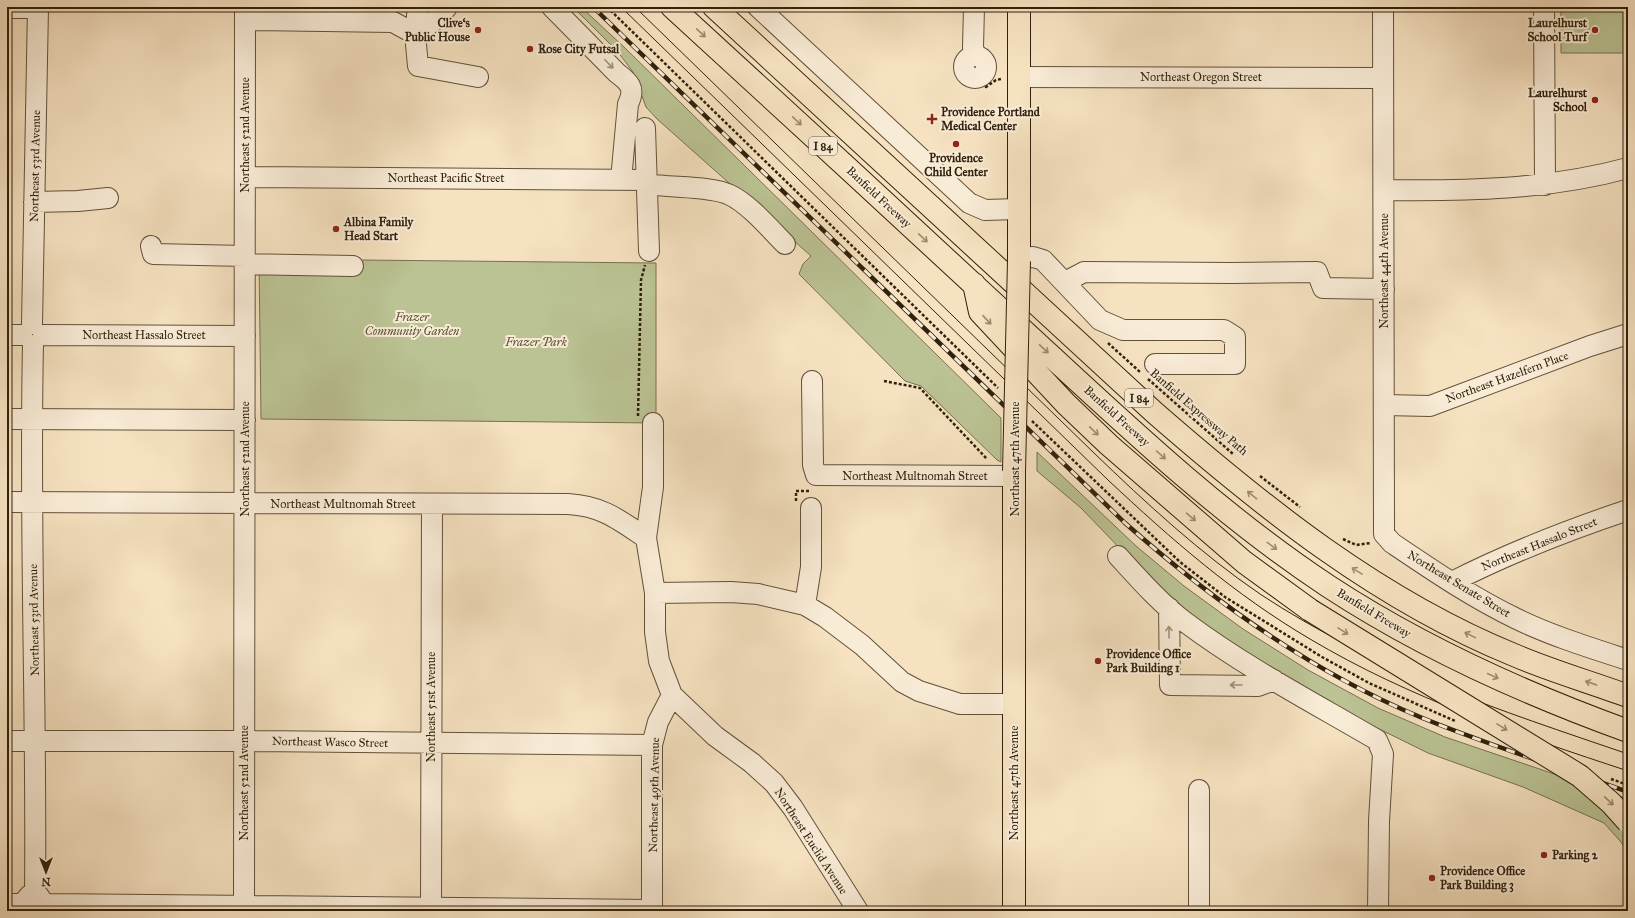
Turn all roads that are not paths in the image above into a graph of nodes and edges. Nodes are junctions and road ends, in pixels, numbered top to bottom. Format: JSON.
{"nodes":[{"id":1,"x":418,"y":7,"type":"edge"},
{"id":2,"x":447,"y":7,"type":"edge"},
{"id":3,"x":552,"y":7,"type":"edge"},
{"id":4,"x":672,"y":7,"type":"edge"},
{"id":5,"x":714,"y":7,"type":"edge"},
{"id":6,"x":758,"y":7,"type":"edge"},
{"id":7,"x":974,"y":7,"type":"edge"},
{"id":8,"x":1019,"y":7,"type":"edge"},
{"id":9,"x":1383,"y":7,"type":"edge"},
{"id":10,"x":1544,"y":7,"type":"edge"},
{"id":11,"x":7,"y":8,"type":"edge"},
{"id":12,"x":38,"y":8,"type":"edge"},
{"id":13,"x":245,"y":14,"type":"edge"},
{"id":14,"x":415,"y":34,"type":"junction"},
{"id":15,"x":478,"y":77,"type":"dead end"},
{"id":16,"x":982,"y":77,"type":"road end"},
{"id":17,"x":1010,"y":78,"type":"junction"},
{"id":18,"x":1382,"y":78,"type":"junction"},
{"id":19,"x":644,"y":128,"type":"dead end"},
{"id":20,"x":1628,"y":168,"type":"edge"},
{"id":21,"x":245,"y":177,"type":"junction"},
{"id":22,"x":621,"y":180,"type":"junction"},
{"id":23,"x":648,"y":182,"type":"junction"},
{"id":24,"x":1545,"y":185,"type":"junction"},
{"id":25,"x":1384,"y":190,"type":"junction"},
{"id":26,"x":108,"y":198,"type":"dead end"},
{"id":27,"x":34,"y":202,"type":"junction"},
{"id":28,"x":1019,"y":209,"type":"junction"},
{"id":29,"x":785,"y":244,"type":"dead end"},
{"id":30,"x":150,"y":246,"type":"dead end"},
{"id":31,"x":649,"y":251,"type":"road end"},
{"id":32,"x":245,"y":260,"type":"junction"},
{"id":33,"x":1019,"y":260,"type":"junction"},
{"id":34,"x":353,"y":266,"type":"dead end"},
{"id":35,"x":1065,"y":282,"type":"junction"},
{"id":36,"x":974,"y":284,"type":"junction"},
{"id":37,"x":1384,"y":288,"type":"junction"},
{"id":38,"x":1628,"y":334,"type":"edge"},
{"id":39,"x":27,"y":335,"type":"edge"},
{"id":40,"x":245,"y":336,"type":"junction"},
{"id":41,"x":1148,"y":371,"type":"road end"},
{"id":42,"x":812,"y":380,"type":"dead end"},
{"id":43,"x":1384,"y":405,"type":"junction"},
{"id":44,"x":7,"y":419,"type":"edge"},
{"id":45,"x":32,"y":419,"type":"junction"},
{"id":46,"x":245,"y":420,"type":"junction"},
{"id":47,"x":653,"y":423,"type":"road end"},
{"id":48,"x":1009,"y":474,"type":"junction"},
{"id":49,"x":7,"y":502,"type":"edge"},
{"id":50,"x":32,"y":502,"type":"junction"},
{"id":51,"x":246,"y":503,"type":"junction"},
{"id":52,"x":432,"y":504,"type":"junction"},
{"id":53,"x":811,"y":508,"type":"dead end"},
{"id":54,"x":1628,"y":510,"type":"edge"},
{"id":55,"x":1384,"y":534,"type":"joint"},
{"id":56,"x":646,"y":538,"type":"junction"},
{"id":57,"x":1118,"y":556,"type":"dead end"},
{"id":58,"x":1452,"y":582,"type":"junction"},
{"id":59,"x":655,"y":592,"type":"junction"},
{"id":60,"x":805,"y":605,"type":"junction"},
{"id":61,"x":1169,"y":608,"type":"junction"},
{"id":62,"x":1628,"y":660,"type":"edge"},
{"id":63,"x":1274,"y":680,"type":"junction"},
{"id":64,"x":672,"y":695,"type":"junction"},
{"id":65,"x":1628,"y":696,"type":"edge"},
{"id":66,"x":1014,"y":704,"type":"junction"},
{"id":67,"x":1628,"y":731,"type":"edge"},
{"id":68,"x":244,"y":741,"type":"junction"},
{"id":69,"x":7,"y":742,"type":"edge"},
{"id":70,"x":36,"y":742,"type":"junction"},
{"id":71,"x":431,"y":744,"type":"junction"},
{"id":72,"x":652,"y":745,"type":"junction"},
{"id":73,"x":1199,"y":790,"type":"dead end"},
{"id":74,"x":1628,"y":822,"type":"edge"},
{"id":75,"x":29,"y":905,"type":"edge"},
{"id":76,"x":244,"y":908,"type":"edge"},
{"id":77,"x":431,"y":909,"type":"edge"},
{"id":78,"x":652,"y":910,"type":"edge"},
{"id":79,"x":858,"y":911,"type":"edge"},
{"id":80,"x":1014,"y":911,"type":"edge"},
{"id":81,"x":1199,"y":911,"type":"edge"},
{"id":82,"x":1378,"y":911,"type":"edge"}],
"edges":[{"from":1,"to":14,"type":"street"},
{"from":2,"to":14,"type":"street"},
{"from":3,"to":22,"type":"street","one_way":true},
{"from":4,"to":36,"type":"main road","name":"Banfield Freeway","number":"I 84","one_way":true},
{"from":65,"to":5,"type":"main road","number":"I 84","one_way":true},
{"from":6,"to":28,"type":"street"},
{"from":7,"to":16,"type":"street"},
{"from":8,"to":17,"type":"main road","name":"Northeast 47th Avenue"},
{"from":9,"to":18,"type":"street","name":"Northeast 44th Avenue"},
{"from":10,"to":24,"type":"street"},
{"from":11,"to":12,"type":"street"},
{"from":12,"to":27,"type":"street","name":"Northeast 53rd Avenue"},
{"from":13,"to":14,"type":"street"},
{"from":13,"to":21,"type":"street","name":"Northeast 52nd Avenue"},
{"from":14,"to":15,"type":"street"},
{"from":17,"to":18,"type":"street","name":"Northeast Oregon Street"},
{"from":17,"to":28,"type":"main road","name":"Northeast 47th Avenue"},
{"from":18,"to":25,"type":"street","name":"Northeast 44th Avenue"},
{"from":19,"to":23,"type":"street"},
{"from":20,"to":24,"type":"street"},
{"from":21,"to":22,"type":"street","name":"Northeast Pacific Street"},
{"from":21,"to":32,"type":"street","name":"Northeast 52nd Avenue"},
{"from":22,"to":23,"type":"street","name":"Northeast Pacific Street"},
{"from":23,"to":29,"type":"street","name":"Northeast Pacific Street"},
{"from":23,"to":31,"type":"street"},
{"from":24,"to":25,"type":"street"},
{"from":25,"to":37,"type":"street","name":"Northeast 44th Avenue"},
{"from":26,"to":27,"type":"street"},
{"from":27,"to":39,"type":"street","name":"Northeast 53rd Avenue"},
{"from":28,"to":33,"type":"main road","name":"Northeast 47th Avenue"},
{"from":30,"to":32,"type":"street"},
{"from":32,"to":34,"type":"street"},
{"from":32,"to":40,"type":"street","name":"Northeast 52nd Avenue"},
{"from":33,"to":35,"type":"street"},
{"from":33,"to":48,"type":"main road","name":"Northeast 47th Avenue","bridge":true},
{"from":35,"to":37,"type":"street"},
{"from":35,"to":41,"type":"street"},
{"from":36,"to":67,"type":"main road","name":"Banfield Freeway","number":"I 84","one_way":true},
{"from":36,"to":74,"type":"main road","one_way":true,"bridge":true},
{"from":37,"to":43,"type":"street","name":"Northeast 44th Avenue"},
{"from":38,"to":43,"type":"street","name":"Northeast Hazelfern Place"},
{"from":39,"to":40,"type":"street","name":"Northeast Hassalo Street"},
{"from":39,"to":45,"type":"street","name":"Northeast 53rd Avenue"},
{"from":40,"to":46,"type":"street","name":"Northeast 52nd Avenue"},
{"from":42,"to":48,"type":"street","name":"Northeast Multnomah Street"},
{"from":43,"to":55,"type":"street","name":"Northeast 44th Avenue"},
{"from":44,"to":45,"type":"street"},
{"from":45,"to":46,"type":"street"},
{"from":45,"to":50,"type":"street","name":"Northeast 53rd Avenue"},
{"from":46,"to":51,"type":"street","name":"Northeast 52nd Avenue"},
{"from":47,"to":56,"type":"street"},
{"from":48,"to":66,"type":"main road","name":"Northeast 47th Avenue"},
{"from":49,"to":50,"type":"street","name":"Northeast Multnomah Street"},
{"from":50,"to":51,"type":"street","name":"Northeast Multnomah Street"},
{"from":50,"to":70,"type":"street","name":"Northeast 53rd Avenue"},
{"from":51,"to":52,"type":"street","name":"Northeast Multnomah Street"},
{"from":51,"to":68,"type":"street","name":"Northeast 52nd Avenue"},
{"from":52,"to":56,"type":"street","name":"Northeast Multnomah Street"},
{"from":52,"to":71,"type":"street","name":"Northeast 51st Avenue"},
{"from":53,"to":60,"type":"street"},
{"from":54,"to":58,"type":"street","name":"Northeast Hassalo Street"},
{"from":55,"to":58,"type":"street","name":"Northeast Senate Street"},
{"from":56,"to":59,"type":"street"},
{"from":57,"to":61,"type":"street"},
{"from":58,"to":62,"type":"street","name":"Northeast Senate Street"},
{"from":59,"to":60,"type":"street"},
{"from":59,"to":64,"type":"street"},
{"from":60,"to":66,"type":"street"},
{"from":61,"to":63,"type":"street"},
{"from":63,"to":61,"type":"street","one_way":true},
{"from":63,"to":82,"type":"street"},
{"from":64,"to":72,"type":"street","name":"Northeast 49th Avenue"},
{"from":64,"to":79,"type":"street","name":"Northeast Euclid Avenue"},
{"from":66,"to":80,"type":"main road","name":"Northeast 47th Avenue"},
{"from":68,"to":70,"type":"street","name":"Northeast Wasco Street"},
{"from":68,"to":71,"type":"street","name":"Northeast Wasco Street"},
{"from":68,"to":76,"type":"street","name":"Northeast 52nd Avenue"},
{"from":69,"to":70,"type":"street","name":"Northeast Wasco Street"},
{"from":70,"to":75,"type":"street","name":"Northeast 53rd Avenue"},
{"from":71,"to":72,"type":"street","name":"Northeast Wasco Street"},
{"from":71,"to":77,"type":"street","name":"Northeast 51st Avenue"},
{"from":72,"to":78,"type":"street","name":"Northeast 49th Avenue"},
{"from":73,"to":81,"type":"street"},
{"from":75,"to":76,"type":"street"},
{"from":76,"to":77,"type":"street"},
{"from":77,"to":78,"type":"street"}]}
